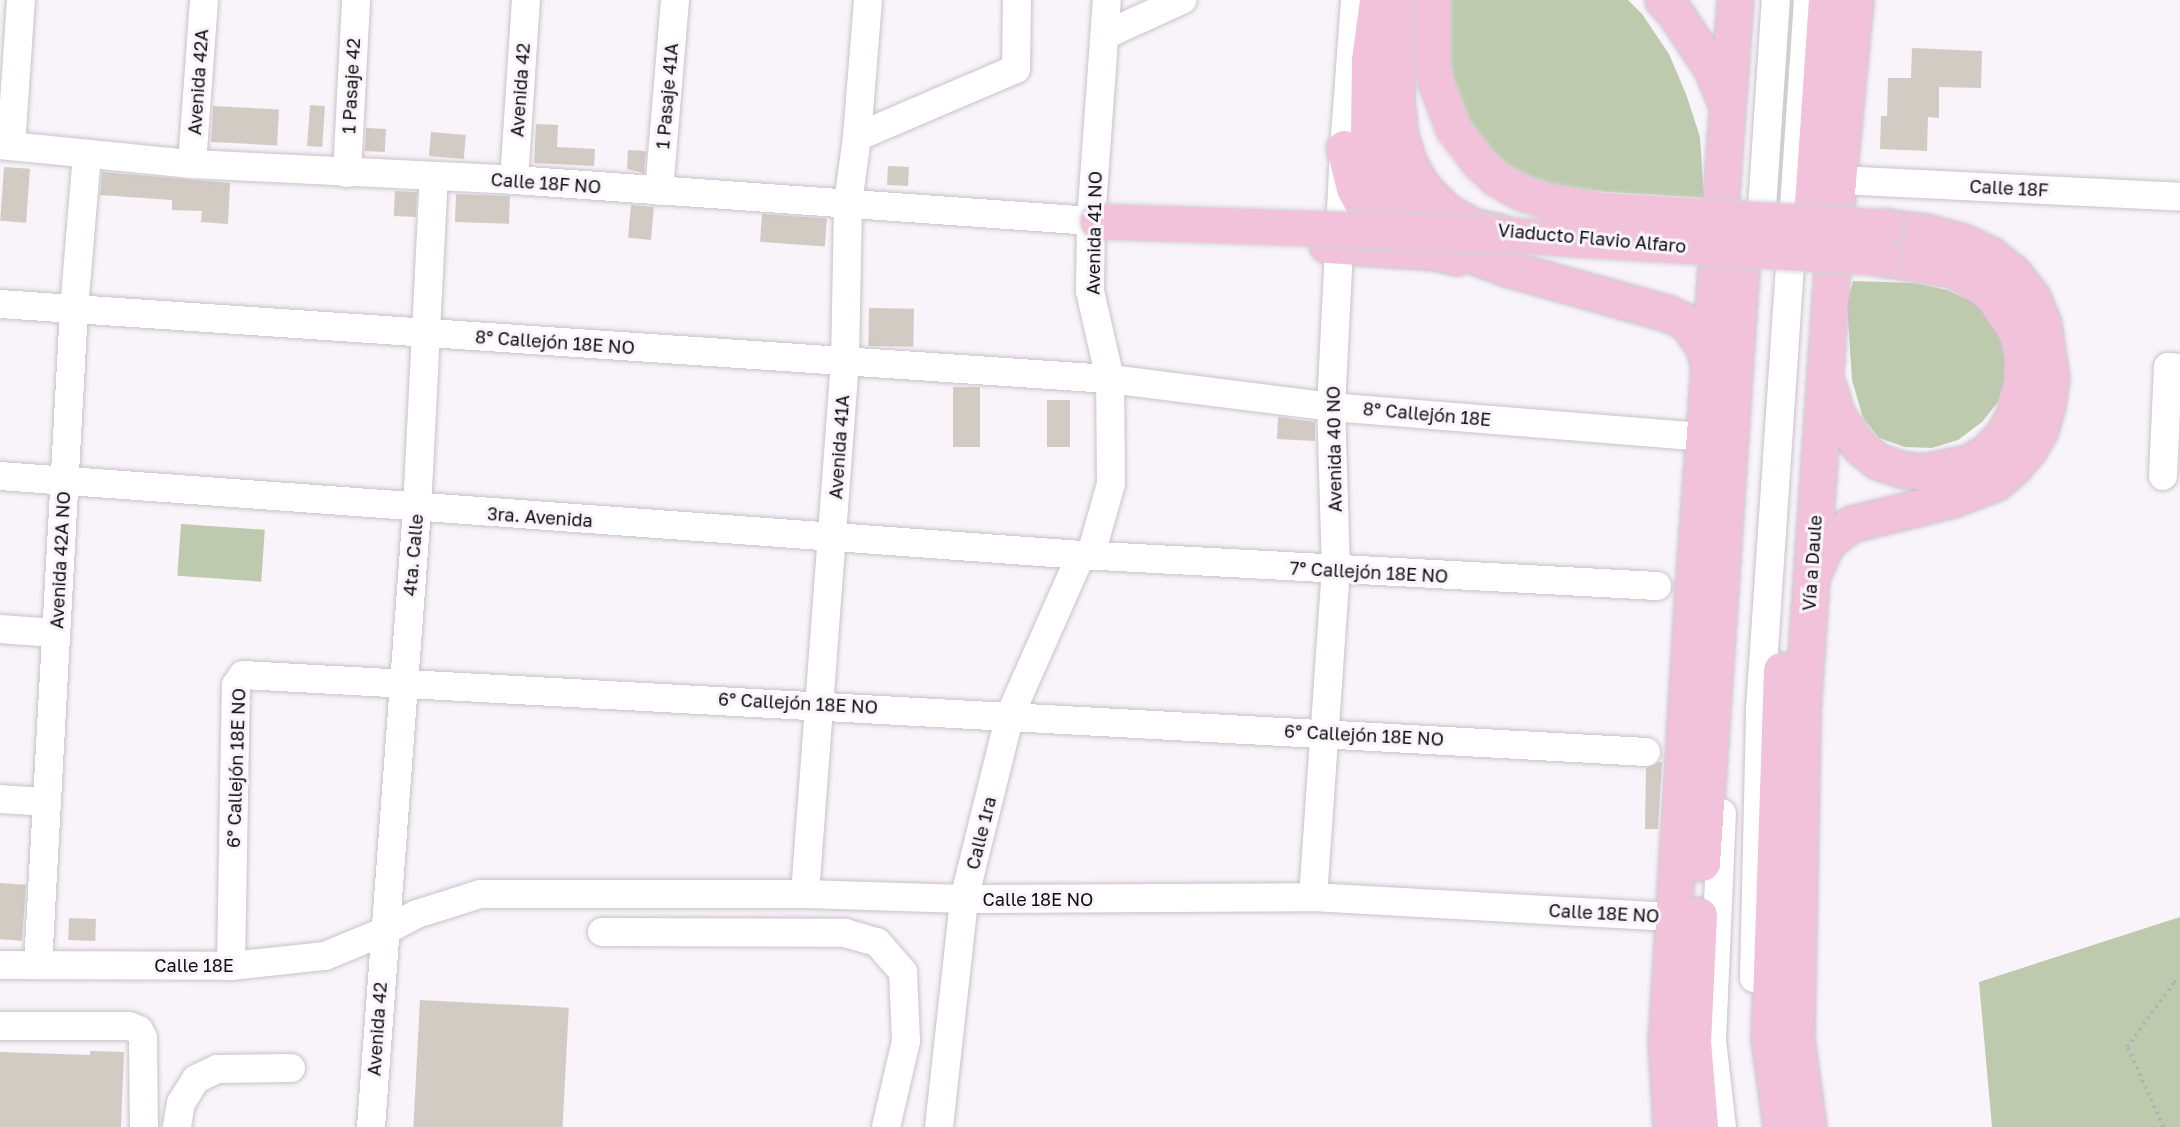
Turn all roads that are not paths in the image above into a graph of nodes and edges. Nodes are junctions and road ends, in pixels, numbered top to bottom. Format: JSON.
{"nodes":[{"id":1,"x":21,"y":0,"type":"edge"},
{"id":2,"x":204,"y":0,"type":"edge"},
{"id":3,"x":356,"y":0,"type":"edge"},
{"id":4,"x":526,"y":0,"type":"edge"},
{"id":5,"x":675,"y":0,"type":"edge"},
{"id":6,"x":868,"y":0,"type":"edge"},
{"id":7,"x":1017,"y":0,"type":"edge"},
{"id":8,"x":1107,"y":0,"type":"edge"},
{"id":9,"x":1182,"y":0,"type":"edge"},
{"id":10,"x":1356,"y":0,"type":"edge"},
{"id":11,"x":1377,"y":0,"type":"edge"},
{"id":12,"x":1401,"y":0,"type":"edge"},
{"id":13,"x":1432,"y":0,"type":"edge"},
{"id":14,"x":1662,"y":0,"type":"edge"},
{"id":15,"x":1735,"y":0,"type":"edge"},
{"id":16,"x":1758,"y":0,"type":"edge"},
{"id":17,"x":1776,"y":0,"type":"edge"},
{"id":18,"x":1808,"y":0,"type":"edge"},
{"id":19,"x":1826,"y":0,"type":"edge"},
{"id":20,"x":1867,"y":0,"type":"edge"},
{"id":21,"x":1854,"y":16,"type":"edge"},
{"id":22,"x":1105,"y":35,"type":"junction"},
{"id":23,"x":1728,"y":110,"type":"junction"},
{"id":24,"x":857,"y":137,"type":"junction"},
{"id":25,"x":5,"y":145,"type":"edge"},
{"id":26,"x":1344,"y":148,"type":"junction"},
{"id":27,"x":87,"y":155,"type":"junction"},
{"id":28,"x":192,"y":164,"type":"junction"},
{"id":29,"x":346,"y":173,"type":"junction"},
{"id":30,"x":434,"y":177,"type":"junction"},
{"id":31,"x":514,"y":180,"type":"junction"},
{"id":32,"x":1838,"y":180,"type":"junction"},
{"id":33,"x":659,"y":191,"type":"junction"},
{"id":34,"x":2180,"y":197,"type":"edge"},
{"id":35,"x":848,"y":203,"type":"junction"},
{"id":36,"x":1095,"y":221,"type":"junction"},
{"id":37,"x":1884,"y":243,"type":"junction"},
{"id":38,"x":1338,"y":246,"type":"junction"},
{"id":39,"x":1434,"y":252,"type":"junction"},
{"id":40,"x":1510,"y":252,"type":"junction"},
{"id":41,"x":0,"y":304,"type":"edge"},
{"id":42,"x":74,"y":309,"type":"junction"},
{"id":43,"x":424,"y":333,"type":"junction"},
{"id":44,"x":845,"y":361,"type":"junction"},
{"id":45,"x":1826,"y":364,"type":"junction"},
{"id":46,"x":1709,"y":368,"type":"junction"},
{"id":47,"x":2180,"y":368,"type":"edge"},
{"id":48,"x":1110,"y":379,"type":"junction"},
{"id":49,"x":1331,"y":407,"type":"junction"},
{"id":50,"x":1704,"y":437,"type":"junction"},
{"id":51,"x":0,"y":476,"type":"edge"},
{"id":52,"x":2164,"y":476,"type":"dead end"},
{"id":53,"x":64,"y":481,"type":"junction"},
{"id":54,"x":417,"y":509,"type":"junction"},
{"id":55,"x":832,"y":537,"type":"junction"},
{"id":56,"x":1087,"y":551,"type":"junction"},
{"id":57,"x":1336,"y":571,"type":"junction"},
{"id":58,"x":1657,"y":586,"type":"dead end"},
{"id":59,"x":1811,"y":586,"type":"junction"},
{"id":60,"x":0,"y":629,"type":"edge"},
{"id":61,"x":55,"y":632,"type":"junction"},
{"id":62,"x":402,"y":681,"type":"junction"},
{"id":63,"x":821,"y":705,"type":"junction"},
{"id":64,"x":1010,"y":715,"type":"junction"},
{"id":65,"x":1325,"y":732,"type":"junction"},
{"id":66,"x":1646,"y":752,"type":"dead end"},
{"id":67,"x":0,"y":799,"type":"edge"},
{"id":68,"x":46,"y":802,"type":"junction"},
{"id":69,"x":805,"y":894,"type":"junction"},
{"id":70,"x":1312,"y":897,"type":"junction"},
{"id":71,"x":964,"y":899,"type":"junction"},
{"id":72,"x":1688,"y":917,"type":"junction"},
{"id":73,"x":383,"y":932,"type":"junction"},
{"id":74,"x":601,"y":932,"type":"dead end"},
{"id":75,"x":0,"y":965,"type":"edge"},
{"id":76,"x":38,"y":965,"type":"junction"},
{"id":77,"x":231,"y":966,"type":"junction"},
{"id":78,"x":0,"y":1026,"type":"edge"},
{"id":79,"x":291,"y":1068,"type":"dead end"},
{"id":80,"x":145,"y":1127,"type":"edge"},
{"id":81,"x":177,"y":1127,"type":"edge"},
{"id":82,"x":371,"y":1127,"type":"edge"},
{"id":83,"x":886,"y":1127,"type":"edge"},
{"id":84,"x":939,"y":1127,"type":"edge"},
{"id":85,"x":1671,"y":1127,"type":"edge"},
{"id":86,"x":1700,"y":1127,"type":"edge"},
{"id":87,"x":1722,"y":1127,"type":"edge"},
{"id":88,"x":1765,"y":1127,"type":"edge"},
{"id":89,"x":1781,"y":1127,"type":"edge"},
{"id":90,"x":1808,"y":1127,"type":"edge"}],
"edges":[{"from":1,"to":25,"type":"street"},
{"from":2,"to":28,"type":"street","name":"Avenida 42A"},
{"from":3,"to":29,"type":"street","name":"1 Pasaje 42"},
{"from":4,"to":31,"type":"street","name":"Avenida 42"},
{"from":5,"to":33,"type":"street","name":"1 Pasaje 41A"},
{"from":6,"to":24,"type":"street","name":"Avenida 41A"},
{"from":7,"to":24,"type":"street"},
{"from":8,"to":22,"type":"street","name":"Avenida 41 NO"},
{"from":9,"to":22,"type":"street"},
{"from":10,"to":26,"type":"street","name":"Avenida 40 NO"},
{"from":11,"to":40,"type":"main road"},
{"from":12,"to":40,"type":"main road","name":"Viaducto Flavio Alfaro","bridge":true},
{"from":13,"to":37,"type":"main road","bridge":true},
{"from":14,"to":23,"type":"main road"},
{"from":15,"to":23,"type":"main road"},
{"from":16,"to":72,"type":"main road"},
{"from":17,"to":87,"type":"street"},
{"from":18,"to":88,"type":"street"},
{"from":19,"to":89,"type":"main road","name":"Vía a Daule"},
{"from":20,"to":21,"type":"main road","name":"Vía a Daule"},
{"from":21,"to":32,"type":"main road","name":"Vía a Daule"},
{"from":22,"to":36,"type":"street","name":"Avenida 41 NO"},
{"from":23,"to":46,"type":"main road"},
{"from":24,"to":35,"type":"street","name":"Avenida 41A"},
{"from":25,"to":27,"type":"street","name":"Calle 18F NO"},
{"from":26,"to":38,"type":"street","name":"Avenida 40 NO"},
{"from":26,"to":39,"type":"main road"},
{"from":27,"to":28,"type":"street","name":"Calle 18F NO"},
{"from":27,"to":42,"type":"street","name":"Avenida 42A NO"},
{"from":28,"to":29,"type":"street","name":"Calle 18F NO"},
{"from":29,"to":30,"type":"street","name":"Calle 18F NO"},
{"from":30,"to":31,"type":"street","name":"Calle 18F NO"},
{"from":30,"to":43,"type":"street","name":"4ta. Calle"},
{"from":31,"to":33,"type":"street","name":"Calle 18F NO"},
{"from":32,"to":34,"type":"street","name":"Calle 18F"},
{"from":32,"to":45,"type":"main road","name":"Vía a Daule"},
{"from":33,"to":35,"type":"street","name":"Calle 18F NO"},
{"from":35,"to":36,"type":"street","name":"Calle 18F NO"},
{"from":35,"to":44,"type":"street","name":"Avenida 41A"},
{"from":36,"to":38,"type":"main road"},
{"from":36,"to":40,"type":"main road","bridge":true},
{"from":36,"to":48,"type":"street","name":"Avenida 41 NO"},
{"from":37,"to":40,"type":"main road","name":"Viaducto Flavio Alfaro","bridge":true},
{"from":37,"to":45,"type":"main road"},
{"from":37,"to":59,"type":"main road"},
{"from":38,"to":39,"type":"main road"},
{"from":38,"to":49,"type":"street","name":"Avenida 40 NO"},
{"from":39,"to":40,"type":"main road"},
{"from":40,"to":46,"type":"main road"},
{"from":41,"to":42,"type":"street","name":"8° Callejón 18E NO"},
{"from":42,"to":43,"type":"street","name":"8° Callejón 18E NO"},
{"from":42,"to":53,"type":"street","name":"Avenida 42A NO"},
{"from":43,"to":44,"type":"street","name":"8° Callejón 18E NO"},
{"from":43,"to":54,"type":"street","name":"4ta. Calle"},
{"from":44,"to":48,"type":"street","name":"8° Callejón 18E NO"},
{"from":44,"to":55,"type":"street","name":"Avenida 41A"},
{"from":45,"to":59,"type":"main road","name":"Vía a Daule"},
{"from":46,"to":50,"type":"main road"},
{"from":47,"to":52,"type":"street"},
{"from":48,"to":49,"type":"street","name":"8° Callejón 18E"},
{"from":48,"to":56,"type":"street","name":"Avenida 41 NO"},
{"from":49,"to":50,"type":"street","name":"8° Callejón 18E"},
{"from":49,"to":57,"type":"street","name":"Avenida 40 NO"},
{"from":50,"to":72,"type":"main road"},
{"from":51,"to":53,"type":"street","name":"3ra. Avenida"},
{"from":53,"to":54,"type":"street","name":"3ra. Avenida"},
{"from":53,"to":61,"type":"street","name":"Avenida 42A NO"},
{"from":54,"to":55,"type":"street","name":"3ra. Avenida"},
{"from":54,"to":62,"type":"street","name":"4ta. Calle"},
{"from":55,"to":56,"type":"street","name":"3ra. Avenida"},
{"from":55,"to":63,"type":"street","name":"Avenida 41A"},
{"from":56,"to":57,"type":"street","name":"7° Callejón 18E NO"},
{"from":56,"to":64,"type":"street","name":"Calle 1ra"},
{"from":57,"to":58,"type":"street","name":"7° Callejón 18E NO"},
{"from":57,"to":65,"type":"street","name":"Avenida 40 NO"},
{"from":59,"to":90,"type":"main road","name":"Vía a Daule"},
{"from":60,"to":61,"type":"street"},
{"from":61,"to":68,"type":"street","name":"Avenida 42A NO"},
{"from":62,"to":63,"type":"street","name":"6° Callejón 18E NO"},
{"from":62,"to":73,"type":"street","name":"4ta. Calle"},
{"from":62,"to":77,"type":"street","name":"6° Callejón 18E NO"},
{"from":63,"to":64,"type":"street","name":"6° Callejón 18E NO"},
{"from":63,"to":69,"type":"street","name":"Avenida 41A"},
{"from":64,"to":65,"type":"street","name":"6° Callejón 18E NO"},
{"from":64,"to":71,"type":"street","name":"Calle 1ra"},
{"from":65,"to":66,"type":"street","name":"6° Callejón 18E NO"},
{"from":65,"to":70,"type":"street","name":"Avenida 40 NO"},
{"from":67,"to":68,"type":"street"},
{"from":68,"to":76,"type":"street","name":"Avenida 42A NO"},
{"from":69,"to":71,"type":"street","name":"Calle 18E NO"},
{"from":69,"to":73,"type":"street","name":"Calle 18E NO"},
{"from":70,"to":71,"type":"street","name":"Calle 18E NO"},
{"from":70,"to":72,"type":"street","name":"Calle 18E NO"},
{"from":71,"to":84,"type":"street","name":"Calle 1ra"},
{"from":72,"to":85,"type":"main road"},
{"from":72,"to":86,"type":"main road"},
{"from":73,"to":77,"type":"street","name":"Calle 18E"},
{"from":73,"to":82,"type":"street","name":"Avenida 42"},
{"from":74,"to":83,"type":"street"},
{"from":75,"to":76,"type":"street","name":"Calle 18E"},
{"from":76,"to":77,"type":"street","name":"Calle 18E"},
{"from":78,"to":80,"type":"street"},
{"from":79,"to":81,"type":"street"}]}
